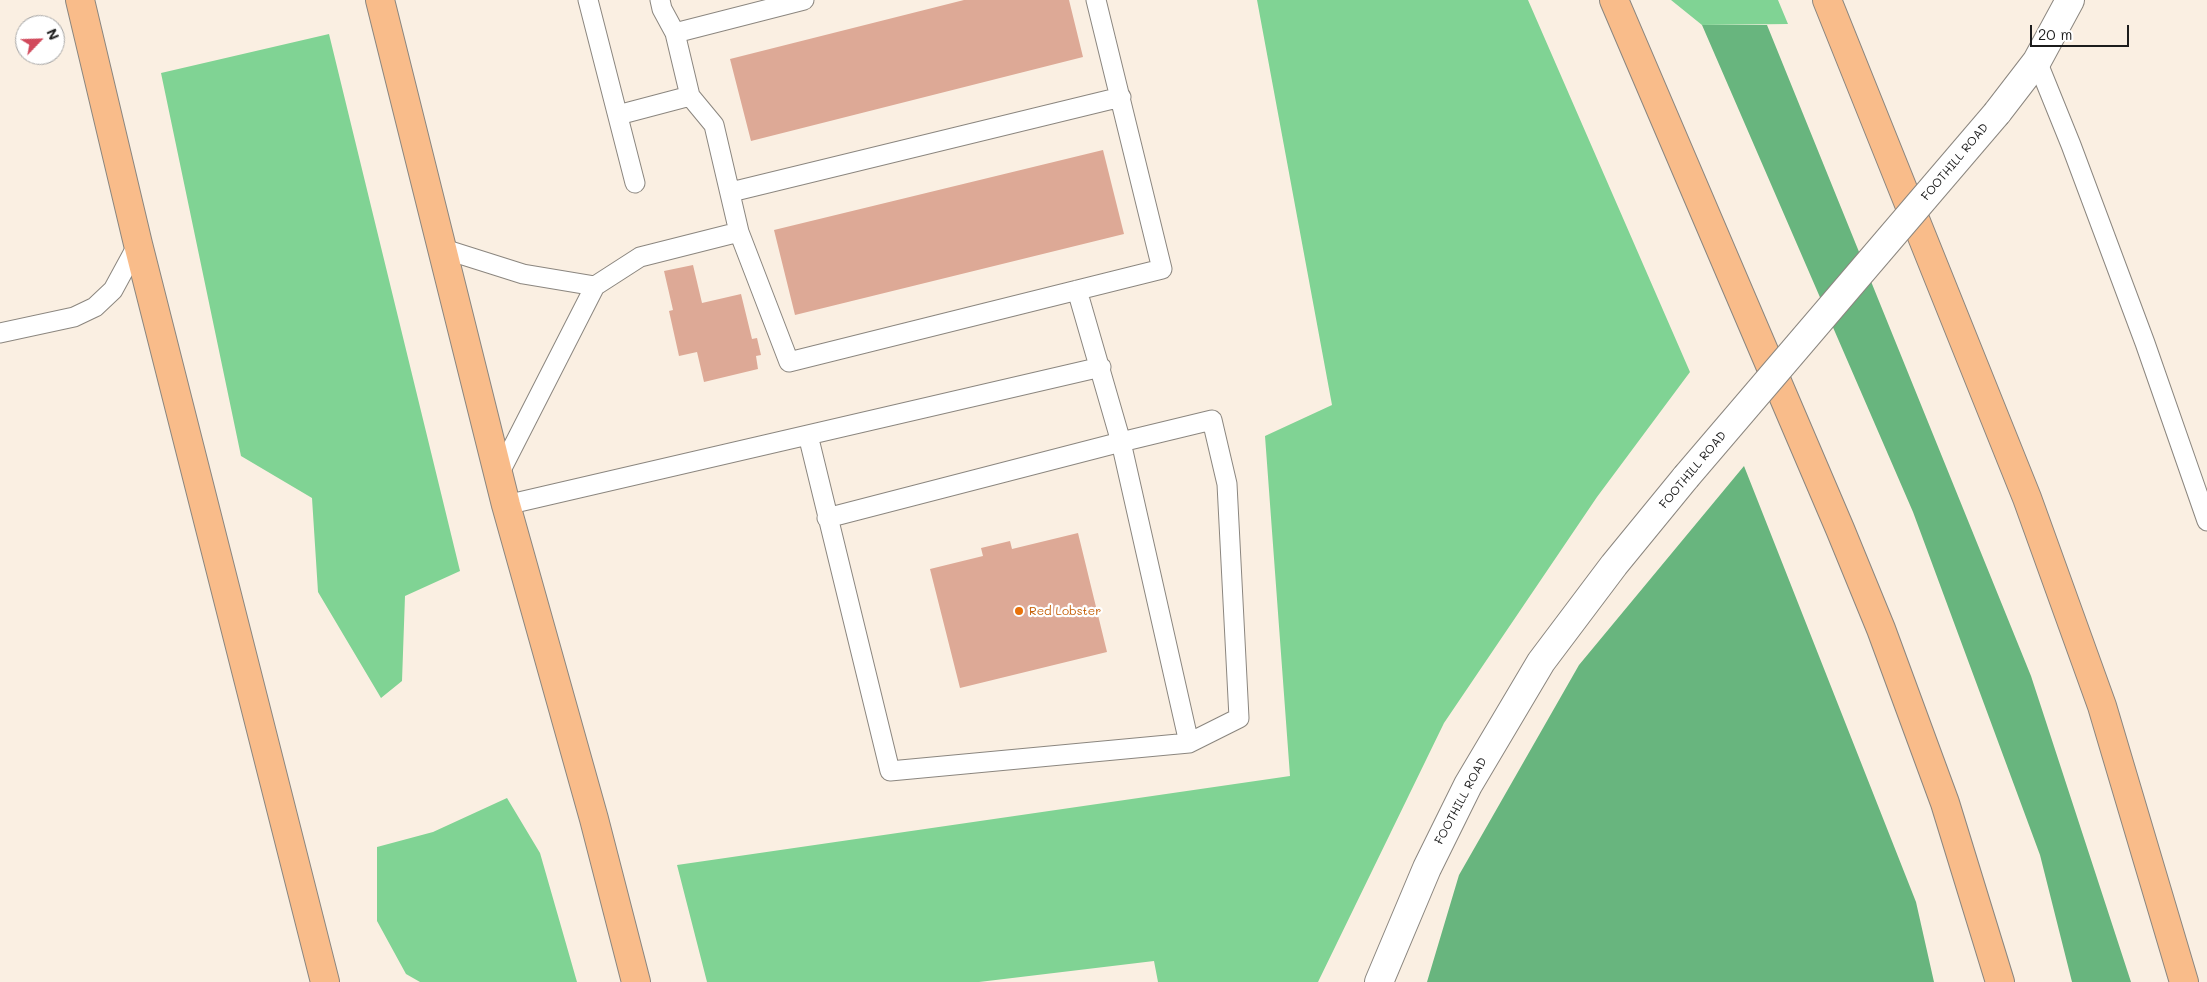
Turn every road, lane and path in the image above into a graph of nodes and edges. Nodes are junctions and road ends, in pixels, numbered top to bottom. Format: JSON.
{"nodes":[{"id":1,"x":80,"y":0,"type":"edge"},
{"id":2,"x":380,"y":0,"type":"edge"},
{"id":3,"x":395,"y":0,"type":"edge"},
{"id":4,"x":588,"y":0,"type":"edge"},
{"id":5,"x":660,"y":0,"type":"edge"},
{"id":6,"x":804,"y":0,"type":"edge"},
{"id":7,"x":1096,"y":0,"type":"edge"},
{"id":8,"x":1614,"y":0,"type":"edge"},
{"id":9,"x":1827,"y":0,"type":"edge"},
{"id":10,"x":2070,"y":0,"type":"edge"},
{"id":11,"x":755,"y":6,"type":"edge"},
{"id":12,"x":675,"y":33,"type":"junction"},
{"id":13,"x":2037,"y":61,"type":"junction"},
{"id":14,"x":400,"y":82,"type":"junction"},
{"id":15,"x":690,"y":96,"type":"junction"},
{"id":16,"x":1120,"y":97,"type":"junction"},
{"id":17,"x":618,"y":115,"type":"junction"},
{"id":18,"x":635,"y":183,"type":"dead end"},
{"id":19,"x":731,"y":192,"type":"junction"},
{"id":20,"x":739,"y":232,"type":"junction"},
{"id":21,"x":138,"y":244,"type":"junction"},
{"id":22,"x":444,"y":249,"type":"junction"},
{"id":23,"x":596,"y":286,"type":"junction"},
{"id":24,"x":1077,"y":290,"type":"junction"},
{"id":25,"x":0,"y":333,"type":"edge"},
{"id":26,"x":1101,"y":367,"type":"junction"},
{"id":27,"x":808,"y":435,"type":"junction"},
{"id":28,"x":1121,"y":442,"type":"junction"},
{"id":29,"x":499,"y":474,"type":"junction"},
{"id":30,"x":506,"y":505,"type":"junction"},
{"id":31,"x":827,"y":518,"type":"junction"},
{"id":32,"x":2207,"y":521,"type":"edge"},
{"id":33,"x":1190,"y":743,"type":"junction"},
{"id":34,"x":325,"y":982,"type":"edge"},
{"id":35,"x":636,"y":982,"type":"edge"},
{"id":36,"x":1379,"y":982,"type":"edge"},
{"id":37,"x":2000,"y":982,"type":"edge"},
{"id":38,"x":2184,"y":982,"type":"edge"}],
"edges":[{"from":1,"to":21,"type":"highway"},
{"from":2,"to":14,"type":"highway"},
{"from":3,"to":14,"type":"highway"},
{"from":4,"to":17,"type":"lane"},
{"from":5,"to":12,"type":"lane"},
{"from":6,"to":11,"type":"lane"},
{"from":7,"to":16,"type":"lane"},
{"from":8,"to":37,"type":"highway"},
{"from":9,"to":38,"type":"highway"},
{"from":10,"to":13,"type":"street","name":"FOOTHILL ROAD"},
{"from":11,"to":12,"type":"lane"},
{"from":12,"to":15,"type":"lane"},
{"from":13,"to":32,"type":"lane"},
{"from":13,"to":36,"type":"street","name":"FOOTHILL ROAD","bridge":true},
{"from":14,"to":22,"type":"highway"},
{"from":15,"to":17,"type":"lane"},
{"from":15,"to":19,"type":"lane"},
{"from":16,"to":19,"type":"lane"},
{"from":16,"to":24,"type":"lane"},
{"from":17,"to":18,"type":"lane"},
{"from":19,"to":20,"type":"lane"},
{"from":20,"to":23,"type":"lane"},
{"from":20,"to":24,"type":"lane"},
{"from":21,"to":25,"type":"lane"},
{"from":21,"to":34,"type":"highway"},
{"from":22,"to":23,"type":"lane"},
{"from":22,"to":29,"type":"highway"},
{"from":23,"to":29,"type":"lane"},
{"from":24,"to":26,"type":"lane"},
{"from":26,"to":27,"type":"lane"},
{"from":26,"to":28,"type":"lane"},
{"from":27,"to":30,"type":"lane"},
{"from":27,"to":31,"type":"lane"},
{"from":28,"to":31,"type":"lane"},
{"from":28,"to":33,"type":"lane"},
{"from":28,"to":33,"type":"lane"},
{"from":29,"to":30,"type":"highway"},
{"from":30,"to":35,"type":"highway"},
{"from":31,"to":33,"type":"lane"}]}
